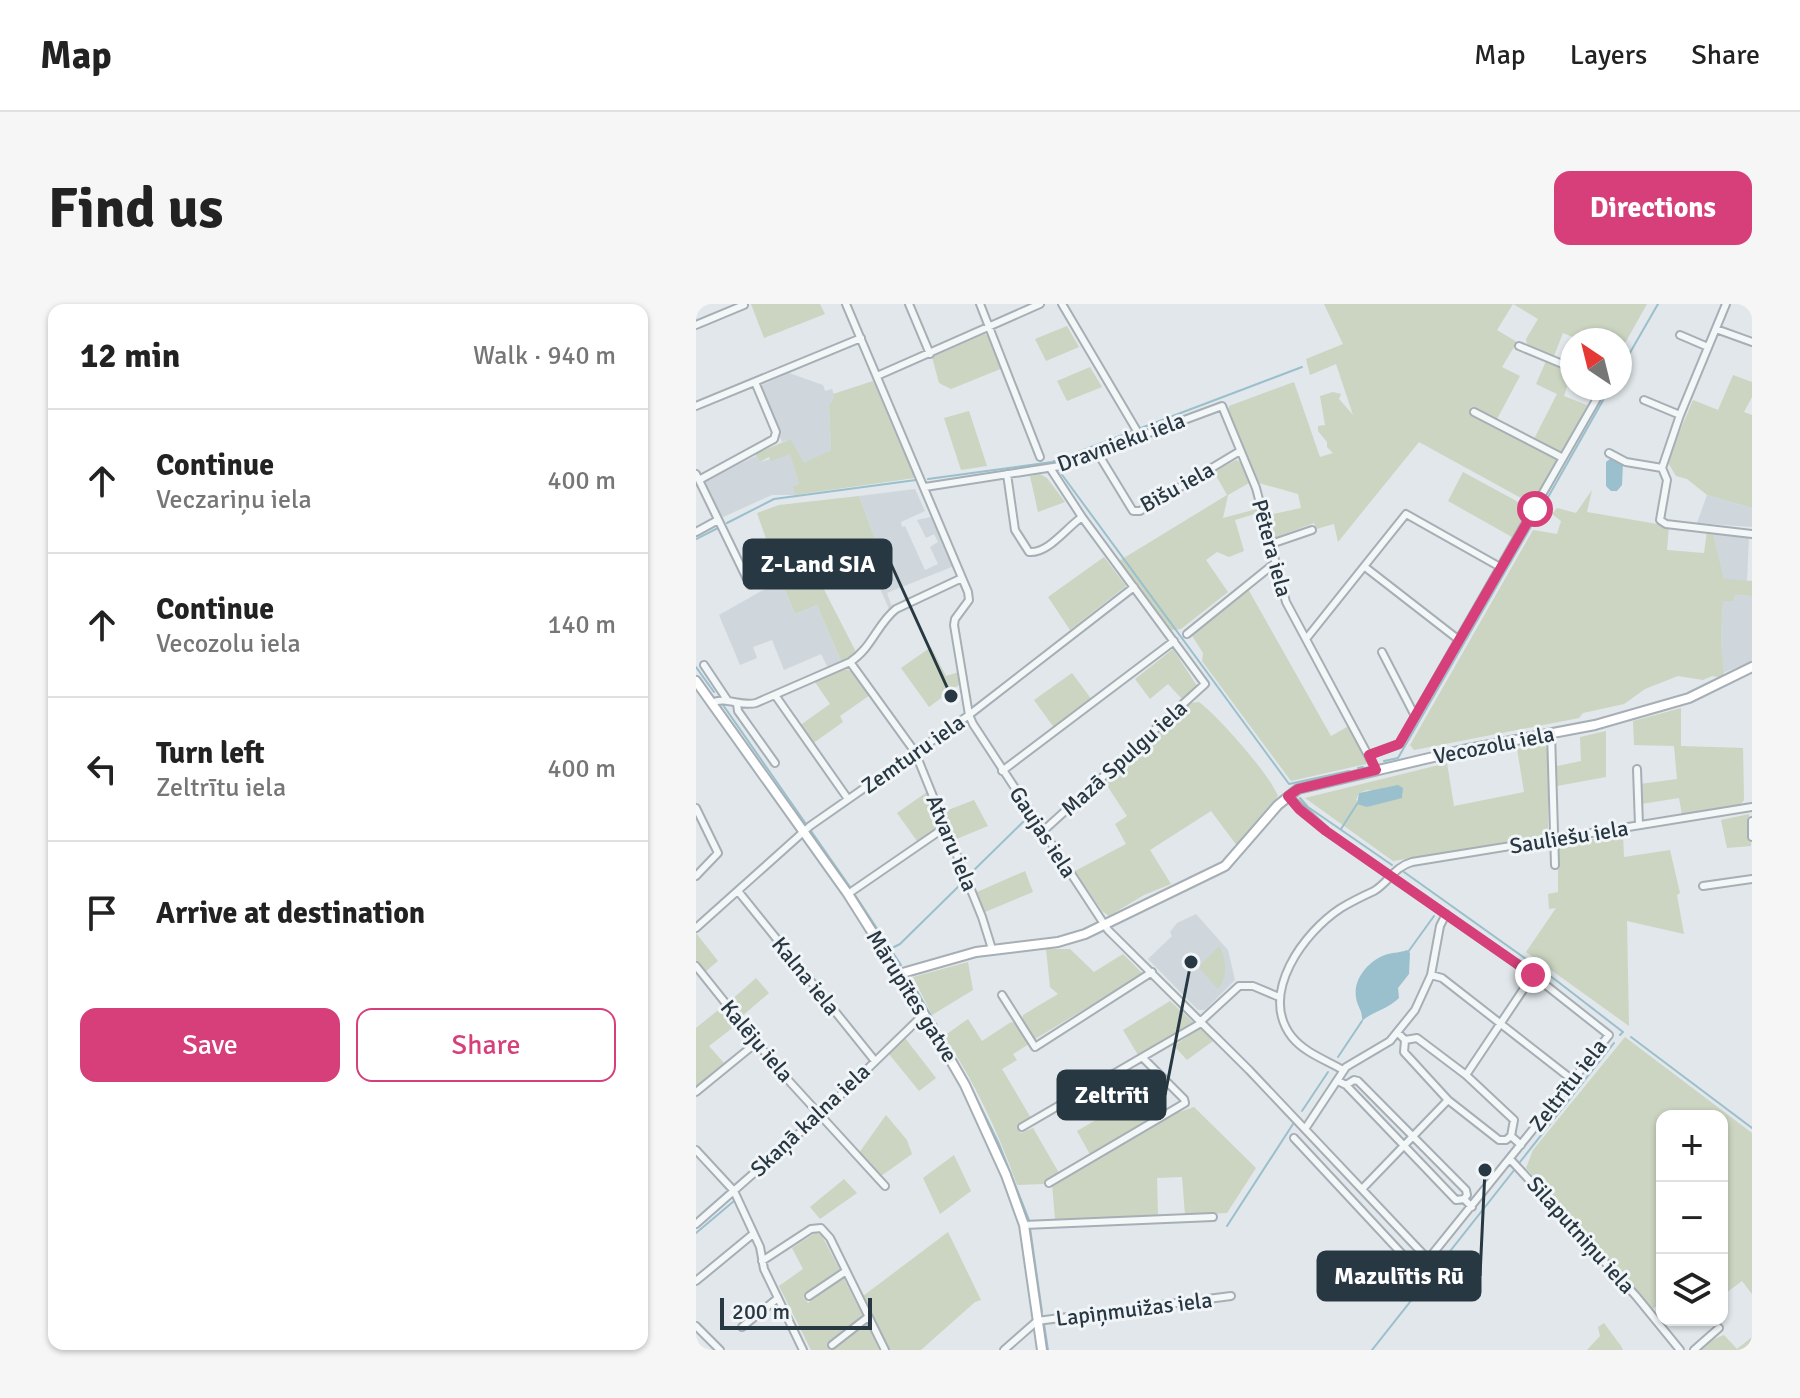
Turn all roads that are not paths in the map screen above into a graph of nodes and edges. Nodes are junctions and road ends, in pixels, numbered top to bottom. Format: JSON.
{"nodes":[{"id":1,"x":846,"y":304,"type":"edge"},
{"id":2,"x":909,"y":304,"type":"edge"},
{"id":3,"x":980,"y":304,"type":"edge"},
{"id":4,"x":1040,"y":304,"type":"edge"},
{"id":5,"x":1062,"y":304,"type":"edge"},
{"id":6,"x":1726,"y":304,"type":"edge"},
{"id":7,"x":744,"y":305,"type":"edge"},
{"id":8,"x":696,"y":325,"type":"edge"},
{"id":9,"x":989,"y":328,"type":"junction"},
{"id":10,"x":1716,"y":329,"type":"junction"},
{"id":11,"x":1680,"y":335,"type":"dead end"},
{"id":12,"x":861,"y":338,"type":"junction"},
{"id":13,"x":1752,"y":342,"type":"edge"},
{"id":14,"x":1519,"y":346,"type":"dead end"},
{"id":15,"x":1708,"y":347,"type":"junction"},
{"id":16,"x":930,"y":354,"type":"junction"},
{"id":17,"x":1560,"y":363,"type":"edge"},
{"id":18,"x":877,"y":376,"type":"junction"},
{"id":19,"x":755,"y":382,"type":"junction"},
{"id":20,"x":1596,"y":400,"type":"edge"},
{"id":21,"x":1644,"y":400,"type":"dead end"},
{"id":22,"x":696,"y":406,"type":"edge"},
{"id":23,"x":1222,"y":406,"type":"joint"},
{"id":24,"x":1474,"y":412,"type":"dead end"},
{"id":25,"x":1680,"y":415,"type":"junction"},
{"id":26,"x":1140,"y":436,"type":"junction"},
{"id":27,"x":1240,"y":451,"type":"junction"},
{"id":28,"x":1097,"y":452,"type":"junction"},
{"id":29,"x":1609,"y":453,"type":"dead end"},
{"id":30,"x":1040,"y":457,"type":"dead end"},
{"id":31,"x":1563,"y":458,"type":"junction"},
{"id":32,"x":1050,"y":468,"type":"junction"},
{"id":33,"x":1662,"y":468,"type":"junction"},
{"id":34,"x":1007,"y":474,"type":"junction"},
{"id":35,"x":698,"y":477,"type":"edge"},
{"id":36,"x":925,"y":487,"type":"junction"},
{"id":37,"x":1082,"y":517,"type":"junction"},
{"id":38,"x":718,"y":520,"type":"junction"},
{"id":39,"x":1312,"y":530,"type":"dead end"},
{"id":40,"x":696,"y":532,"type":"edge"},
{"id":41,"x":1752,"y":534,"type":"edge"},
{"id":42,"x":1271,"y":544,"type":"junction"},
{"id":43,"x":1275,"y":563,"type":"junction"},
{"id":44,"x":1365,"y":567,"type":"junction"},
{"id":45,"x":1500,"y":567,"type":"junction"},
{"id":46,"x":962,"y":578,"type":"junction"},
{"id":47,"x":750,"y":585,"type":"dead end"},
{"id":48,"x":1134,"y":587,"type":"junction"},
{"id":49,"x":1187,"y":634,"type":"dead end"},
{"id":50,"x":1306,"y":639,"type":"junction"},
{"id":51,"x":1459,"y":640,"type":"junction"},
{"id":52,"x":1174,"y":641,"type":"junction"},
{"id":53,"x":1382,"y":652,"type":"dead end"},
{"id":54,"x":850,"y":662,"type":"junction"},
{"id":55,"x":704,"y":665,"type":"dead end"},
{"id":56,"x":1752,"y":667,"type":"edge"},
{"id":57,"x":696,"y":681,"type":"edge"},
{"id":58,"x":721,"y":688,"type":"junction"},
{"id":59,"x":775,"y":695,"type":"junction"},
{"id":60,"x":714,"y":701,"type":"junction"},
{"id":61,"x":728,"y":702,"type":"junction"},
{"id":62,"x":737,"y":704,"type":"junction"},
{"id":63,"x":969,"y":715,"type":"junction"},
{"id":64,"x":1415,"y":716,"type":"junction"},
{"id":65,"x":1551,"y":733,"type":"junction"},
{"id":66,"x":915,"y":752,"type":"junction"},
{"id":67,"x":1369,"y":755,"type":"junction"},
{"id":68,"x":775,"y":763,"type":"dead end"},
{"id":69,"x":1637,"y":769,"type":"dead end"},
{"id":70,"x":1376,"y":770,"type":"junction"},
{"id":71,"x":1002,"y":771,"type":"junction"},
{"id":72,"x":1288,"y":796,"type":"junction"},
{"id":73,"x":848,"y":799,"type":"junction"},
{"id":74,"x":1752,"y":807,"type":"edge"},
{"id":75,"x":696,"y":808,"type":"edge"},
{"id":76,"x":1752,"y":820,"type":"edge"},
{"id":77,"x":1639,"y":825,"type":"junction"},
{"id":78,"x":944,"y":828,"type":"junction"},
{"id":79,"x":804,"y":831,"type":"junction"},
{"id":80,"x":1042,"y":832,"type":"junction"},
{"id":81,"x":1752,"y":837,"type":"edge"},
{"id":82,"x":1554,"y":840,"type":"junction"},
{"id":83,"x":1555,"y":865,"type":"dead end"},
{"id":84,"x":696,"y":876,"type":"edge"},
{"id":85,"x":1391,"y":876,"type":"junction"},
{"id":86,"x":1752,"y":879,"type":"edge"},
{"id":87,"x":1703,"y":886,"type":"dead end"},
{"id":88,"x":738,"y":891,"type":"junction"},
{"id":89,"x":848,"y":894,"type":"junction"},
{"id":90,"x":1446,"y":914,"type":"junction"},
{"id":91,"x":1104,"y":925,"type":"junction"},
{"id":92,"x":696,"y":928,"type":"edge"},
{"id":93,"x":992,"y":949,"type":"junction"},
{"id":94,"x":696,"y":966,"type":"edge"},
{"id":95,"x":1152,"y":972,"type":"junction"},
{"id":96,"x":899,"y":974,"type":"junction"},
{"id":97,"x":1431,"y":975,"type":"junction"},
{"id":98,"x":1533,"y":975,"type":"junction"},
{"id":99,"x":1002,"y":995,"type":"dead end"},
{"id":100,"x":1279,"y":997,"type":"junction"},
{"id":101,"x":924,"y":1014,"type":"junction"},
{"id":102,"x":1200,"y":1022,"type":"junction"},
{"id":103,"x":1501,"y":1024,"type":"junction"},
{"id":104,"x":1398,"y":1033,"type":"junction"},
{"id":105,"x":1405,"y":1040,"type":"junction"},
{"id":106,"x":756,"y":1043,"type":"junction"},
{"id":107,"x":1143,"y":1058,"type":"junction"},
{"id":108,"x":875,"y":1061,"type":"junction"},
{"id":109,"x":1343,"y":1070,"type":"junction"},
{"id":110,"x":1466,"y":1075,"type":"junction"},
{"id":111,"x":1338,"y":1081,"type":"junction"},
{"id":112,"x":1574,"y":1081,"type":"junction"},
{"id":113,"x":1346,"y":1085,"type":"junction"},
{"id":114,"x":696,"y":1092,"type":"edge"},
{"id":115,"x":1448,"y":1100,"type":"junction"},
{"id":116,"x":821,"y":1114,"type":"junction"},
{"id":117,"x":1022,"y":1127,"type":"dead end"},
{"id":118,"x":1305,"y":1129,"type":"junction"},
{"id":119,"x":1511,"y":1136,"type":"junction"},
{"id":120,"x":1413,"y":1137,"type":"junction"},
{"id":121,"x":1294,"y":1138,"type":"dead end"},
{"id":122,"x":1521,"y":1145,"type":"junction"},
{"id":123,"x":1403,"y":1147,"type":"junction"},
{"id":124,"x":696,"y":1150,"type":"edge"},
{"id":125,"x":1510,"y":1159,"type":"junction"},
{"id":126,"x":1334,"y":1160,"type":"junction"},
{"id":127,"x":1324,"y":1170,"type":"junction"},
{"id":128,"x":1049,"y":1183,"type":"dead end"},
{"id":129,"x":885,"y":1186,"type":"dead end"},
{"id":130,"x":1362,"y":1189,"type":"junction"},
{"id":131,"x":734,"y":1191,"type":"junction"},
{"id":132,"x":1464,"y":1199,"type":"junction"},
{"id":133,"x":1472,"y":1207,"type":"junction"},
{"id":134,"x":1213,"y":1217,"type":"dead end"},
{"id":135,"x":696,"y":1224,"type":"edge"},
{"id":136,"x":1024,"y":1225,"type":"junction"},
{"id":137,"x":753,"y":1234,"type":"junction"},
{"id":138,"x":1404,"y":1234,"type":"junction"},
{"id":139,"x":1393,"y":1244,"type":"junction"},
{"id":140,"x":1433,"y":1256,"type":"joint"},
{"id":141,"x":762,"y":1261,"type":"junction"},
{"id":142,"x":1416,"y":1269,"type":"dead end"},
{"id":143,"x":846,"y":1271,"type":"junction"},
{"id":144,"x":696,"y":1281,"type":"edge"},
{"id":145,"x":809,"y":1296,"type":"dead end"},
{"id":146,"x":1231,"y":1296,"type":"dead end"},
{"id":147,"x":778,"y":1298,"type":"junction"},
{"id":148,"x":868,"y":1317,"type":"junction"},
{"id":149,"x":1037,"y":1321,"type":"junction"},
{"id":150,"x":696,"y":1326,"type":"edge"},
{"id":151,"x":742,"y":1327,"type":"dead end"},
{"id":152,"x":1719,"y":1328,"type":"dead end"},
{"id":153,"x":699,"y":1335,"type":"edge"},
{"id":154,"x":832,"y":1345,"type":"dead end"},
{"id":155,"x":720,"y":1350,"type":"edge"},
{"id":156,"x":803,"y":1350,"type":"edge"},
{"id":157,"x":885,"y":1350,"type":"edge"},
{"id":158,"x":1004,"y":1350,"type":"edge"},
{"id":159,"x":1042,"y":1350,"type":"edge"},
{"id":160,"x":1680,"y":1350,"type":"edge"},
{"id":161,"x":1694,"y":1350,"type":"edge"}],
"edges":[{"from":1,"to":12,"type":"street","name":"Gaujas iela"},
{"from":2,"to":16,"type":"street"},
{"from":3,"to":9,"type":"street"},
{"from":4,"to":9,"type":"street"},
{"from":5,"to":26,"type":"street"},
{"from":6,"to":10,"type":"street"},
{"from":7,"to":8,"type":"street"},
{"from":9,"to":16,"type":"street"},
{"from":9,"to":30,"type":"street"},
{"from":10,"to":13,"type":"street"},
{"from":10,"to":15,"type":"street"},
{"from":11,"to":15,"type":"street"},
{"from":12,"to":18,"type":"street","name":"Gaujas iela"},
{"from":12,"to":19,"type":"street"},
{"from":14,"to":17,"type":"street"},
{"from":15,"to":25,"type":"street"},
{"from":16,"to":18,"type":"street"},
{"from":18,"to":36,"type":"street","name":"Gaujas iela"},
{"from":19,"to":22,"type":"street"},
{"from":19,"to":35,"type":"street"},
{"from":20,"to":31,"type":"street"},
{"from":21,"to":25,"type":"street"},
{"from":23,"to":26,"type":"street","name":"Dravnieku iela"},
{"from":23,"to":27,"type":"street","name":"Pētera iela"},
{"from":24,"to":31,"type":"street"},
{"from":25,"to":33,"type":"street"},
{"from":26,"to":28,"type":"street","name":"Dravnieku iela"},
{"from":27,"to":28,"type":"street","name":"Bišu iela"},
{"from":27,"to":42,"type":"street","name":"Pētera iela"},
{"from":28,"to":32,"type":"street","name":"Dravnieku iela"},
{"from":29,"to":33,"type":"street"},
{"from":31,"to":45,"type":"street"},
{"from":32,"to":34,"type":"street","name":"Dravnieku iela"},
{"from":32,"to":37,"type":"street"},
{"from":33,"to":41,"type":"street"},
{"from":34,"to":36,"type":"street","name":"Dravnieku iela"},
{"from":34,"to":37,"type":"street"},
{"from":35,"to":38,"type":"street"},
{"from":36,"to":46,"type":"street","name":"Gaujas iela"},
{"from":37,"to":48,"type":"street"},
{"from":38,"to":40,"type":"street"},
{"from":38,"to":47,"type":"street"},
{"from":39,"to":42,"type":"street"},
{"from":42,"to":43,"type":"street","name":"Pētera iela"},
{"from":43,"to":49,"type":"street"},
{"from":43,"to":50,"type":"street","name":"Pētera iela"},
{"from":44,"to":45,"type":"street"},
{"from":44,"to":50,"type":"street"},
{"from":44,"to":51,"type":"street"},
{"from":45,"to":51,"type":"street"},
{"from":46,"to":54,"type":"street"},
{"from":46,"to":63,"type":"street","name":"Gaujas iela"},
{"from":48,"to":52,"type":"street"},
{"from":48,"to":63,"type":"street","name":"Zemturu iela"},
{"from":50,"to":67,"type":"street","name":"Pētera iela"},
{"from":51,"to":64,"type":"street"},
{"from":52,"to":71,"type":"street"},
{"from":52,"to":80,"type":"street","name":"Mazā Spulgu iela"},
{"from":53,"to":64,"type":"street"},
{"from":54,"to":59,"type":"street"},
{"from":54,"to":66,"type":"street","name":"Atvaru iela"},
{"from":55,"to":58,"type":"street"},
{"from":56,"to":65,"type":"street","name":"Vecozolu iela"},
{"from":57,"to":60,"type":"street","name":"Mārupītes gatve"},
{"from":58,"to":60,"type":"street"},
{"from":58,"to":61,"type":"street"},
{"from":59,"to":62,"type":"street"},
{"from":59,"to":73,"type":"street"},
{"from":60,"to":61,"type":"street"},
{"from":60,"to":79,"type":"street","name":"Mārupītes gatve"},
{"from":61,"to":62,"type":"street"},
{"from":62,"to":68,"type":"street"},
{"from":63,"to":66,"type":"street","name":"Zemturu iela"},
{"from":63,"to":71,"type":"street","name":"Gaujas iela"},
{"from":64,"to":67,"type":"street"},
{"from":65,"to":70,"type":"street","name":"Vecozolu iela"},
{"from":65,"to":82,"type":"street"},
{"from":66,"to":73,"type":"street","name":"Zemturu iela"},
{"from":66,"to":78,"type":"street","name":"Atvaru iela"},
{"from":67,"to":70,"type":"street","name":"Pētera iela"},
{"from":69,"to":77,"type":"street"},
{"from":70,"to":72,"type":"street","name":"Vecozolu iela"},
{"from":71,"to":80,"type":"street","name":"Gaujas iela"},
{"from":72,"to":85,"type":"street","name":"Zeltrītu iela"},
{"from":72,"to":91,"type":"street","name":"Vecozolu iela"},
{"from":73,"to":79,"type":"street","name":"Zemturu iela"},
{"from":74,"to":76,"type":"street"},
{"from":74,"to":77,"type":"street","name":"Sauliešu iela"},
{"from":75,"to":84,"type":"street"},
{"from":76,"to":81,"type":"street"},
{"from":77,"to":82,"type":"street","name":"Sauliešu iela"},
{"from":78,"to":89,"type":"street"},
{"from":78,"to":93,"type":"street","name":"Atvaru iela"},
{"from":79,"to":88,"type":"street","name":"Zemturu iela"},
{"from":79,"to":89,"type":"street","name":"Mārupītes gatve"},
{"from":80,"to":91,"type":"street","name":"Gaujas iela"},
{"from":82,"to":83,"type":"street"},
{"from":82,"to":85,"type":"street","name":"Sauliešu iela"},
{"from":85,"to":90,"type":"street","name":"Zeltrītu iela"},
{"from":85,"to":100,"type":"street"},
{"from":86,"to":87,"type":"street"},
{"from":88,"to":92,"type":"street","name":"Zemturu iela"},
{"from":88,"to":108,"type":"street","name":"Kalna iela"},
{"from":89,"to":96,"type":"street","name":"Mārupītes gatve"},
{"from":90,"to":97,"type":"street"},
{"from":90,"to":98,"type":"street","name":"Zeltrītu iela"},
{"from":91,"to":93,"type":"street","name":"Vecozolu iela"},
{"from":91,"to":95,"type":"street","name":"Gaujas iela"},
{"from":93,"to":96,"type":"street","name":"Vecozolu iela"},
{"from":94,"to":106,"type":"street","name":"Kalēju iela"},
{"from":95,"to":99,"type":"street"},
{"from":95,"to":102,"type":"street","name":"Gaujas iela"},
{"from":96,"to":101,"type":"street","name":"Mārupītes gatve"},
{"from":97,"to":103,"type":"street"},
{"from":97,"to":104,"type":"street"},
{"from":98,"to":103,"type":"street"},
{"from":98,"to":112,"type":"street","name":"Zeltrītu iela"},
{"from":100,"to":102,"type":"street"},
{"from":100,"to":109,"type":"street"},
{"from":101,"to":108,"type":"street","name":"Skaņā kalna iela"},
{"from":101,"to":136,"type":"street","name":"Mārupītes gatve"},
{"from":102,"to":107,"type":"street"},
{"from":102,"to":118,"type":"street","name":"Gaujas iela"},
{"from":103,"to":110,"type":"street"},
{"from":103,"to":112,"type":"street"},
{"from":104,"to":105,"type":"street"},
{"from":104,"to":109,"type":"street"},
{"from":105,"to":110,"type":"street"},
{"from":105,"to":115,"type":"street"},
{"from":106,"to":114,"type":"street"},
{"from":106,"to":116,"type":"street","name":"Kalēju iela"},
{"from":107,"to":117,"type":"street"},
{"from":107,"to":128,"type":"street"},
{"from":108,"to":116,"type":"street","name":"Skaņā kalna iela"},
{"from":109,"to":111,"type":"street"},
{"from":110,"to":119,"type":"street"},
{"from":111,"to":113,"type":"street"},
{"from":111,"to":118,"type":"street"},
{"from":112,"to":122,"type":"street","name":"Zeltrītu iela"},
{"from":113,"to":120,"type":"street"},
{"from":113,"to":123,"type":"street"},
{"from":115,"to":119,"type":"street"},
{"from":115,"to":120,"type":"street"},
{"from":116,"to":129,"type":"street","name":"Kalēju iela"},
{"from":116,"to":131,"type":"street","name":"Skaņā kalna iela"},
{"from":118,"to":126,"type":"street","name":"Gaujas iela"},
{"from":119,"to":122,"type":"street"},
{"from":120,"to":123,"type":"street"},
{"from":120,"to":132,"type":"street"},
{"from":121,"to":127,"type":"street"},
{"from":122,"to":125,"type":"street","name":"Zeltrītu iela"},
{"from":123,"to":130,"type":"street"},
{"from":123,"to":132,"type":"street"},
{"from":124,"to":131,"type":"street"},
{"from":125,"to":133,"type":"street","name":"Zeltrītu iela"},
{"from":125,"to":160,"type":"street","name":"Silaputniņu iela"},
{"from":126,"to":127,"type":"street"},
{"from":126,"to":130,"type":"street","name":"Gaujas iela"},
{"from":127,"to":139,"type":"street"},
{"from":130,"to":138,"type":"street","name":"Gaujas iela"},
{"from":131,"to":135,"type":"street","name":"Skaņā kalna iela"},
{"from":131,"to":137,"type":"street"},
{"from":132,"to":133,"type":"street"},
{"from":133,"to":140,"type":"street","name":"Zeltrītu iela"},
{"from":134,"to":136,"type":"street"},
{"from":136,"to":149,"type":"street","name":"Mārupītes gatve"},
{"from":137,"to":141,"type":"street"},
{"from":137,"to":144,"type":"street"},
{"from":138,"to":139,"type":"street"},
{"from":138,"to":140,"type":"street","name":"Gaujas iela"},
{"from":139,"to":142,"type":"street"},
{"from":141,"to":143,"type":"street"},
{"from":141,"to":147,"type":"street"},
{"from":143,"to":145,"type":"street"},
{"from":143,"to":148,"type":"street"},
{"from":146,"to":149,"type":"street","name":"Lapiņmuižas iela"},
{"from":147,"to":151,"type":"street"},
{"from":147,"to":156,"type":"street"},
{"from":148,"to":154,"type":"street"},
{"from":148,"to":157,"type":"street"},
{"from":149,"to":158,"type":"street"},
{"from":149,"to":159,"type":"street","name":"Mārupītes gatve"},
{"from":150,"to":153,"type":"street"},
{"from":152,"to":161,"type":"street"},
{"from":153,"to":155,"type":"street"}]}
